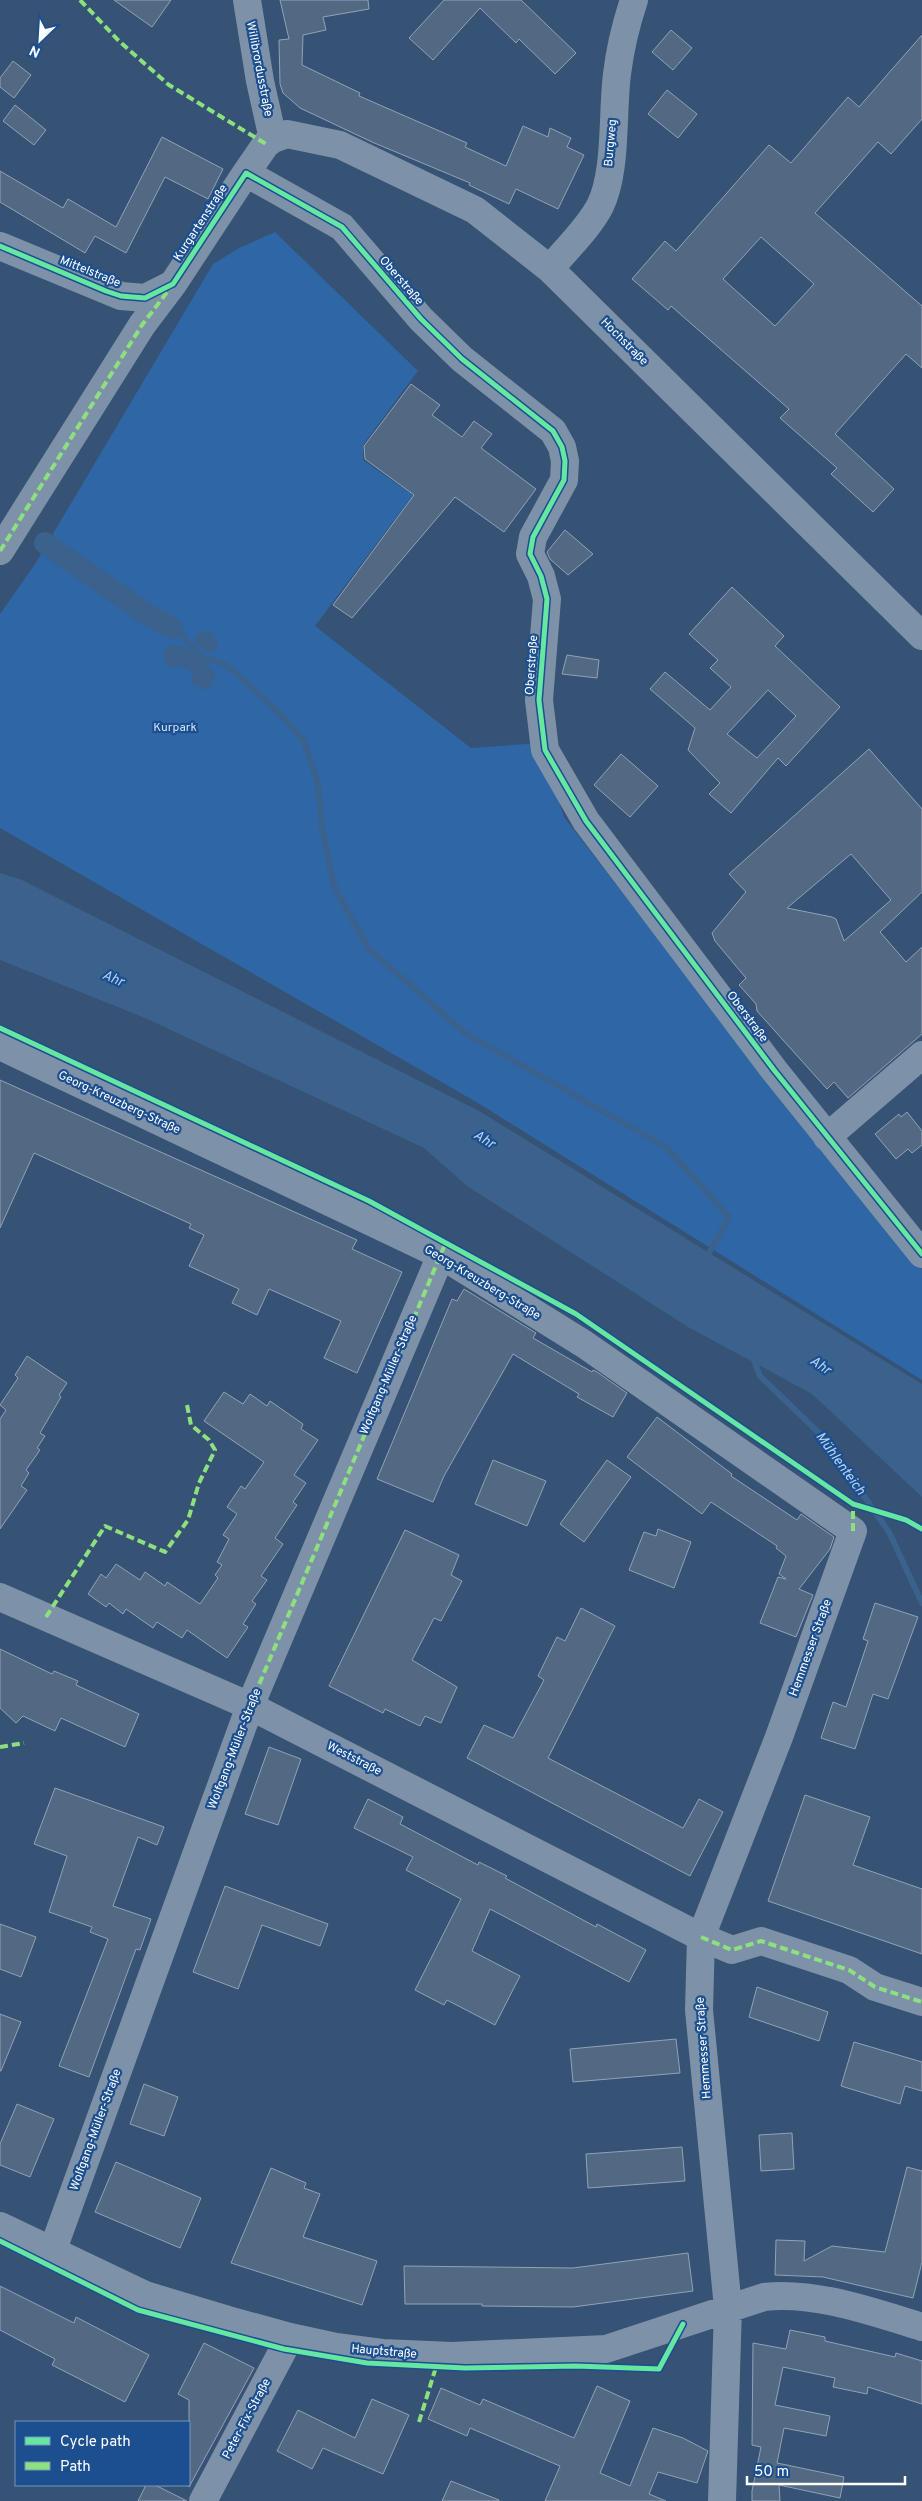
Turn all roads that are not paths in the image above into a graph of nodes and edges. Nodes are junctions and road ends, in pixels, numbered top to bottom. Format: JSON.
{"nodes":[{"id":1,"x":247,"y":0,"type":"edge"},
{"id":2,"x":634,"y":0,"type":"edge"},
{"id":3,"x":273,"y":139,"type":"junction"},
{"id":4,"x":246,"y":173,"type":"junction"},
{"id":5,"x":0,"y":246,"type":"edge"},
{"id":6,"x":550,"y":269,"type":"junction"},
{"id":7,"x":174,"y":284,"type":"junction"},
{"id":8,"x":0,"y":551,"type":"edge"},
{"id":9,"x":922,"y":636,"type":"edge"},
{"id":10,"x":0,"y":1046,"type":"edge"},
{"id":11,"x":922,"y":1054,"type":"edge"},
{"id":12,"x":828,"y":1137,"type":"junction"},
{"id":13,"x":922,"y":1254,"type":"edge"},
{"id":14,"x":441,"y":1255,"type":"junction"},
{"id":15,"x":853,"y":1531,"type":"joint"},
{"id":16,"x":0,"y":1597,"type":"edge"},
{"id":17,"x":250,"y":1706,"type":"junction"},
{"id":18,"x":701,"y":1938,"type":"junction"},
{"id":19,"x":922,"y":2002,"type":"edge"},
{"id":20,"x":0,"y":2226,"type":"edge"},
{"id":21,"x":52,"y":2252,"type":"junction"},
{"id":22,"x":728,"y":2308,"type":"junction"},
{"id":23,"x":922,"y":2327,"type":"edge"},
{"id":24,"x":290,"y":2336,"type":"junction"},
{"id":25,"x":203,"y":2501,"type":"edge"},
{"id":26,"x":722,"y":2501,"type":"edge"}],
"edges":[{"from":1,"to":3,"type":"street","name":"Willibrordusstraße"},
{"from":2,"to":6,"type":"street","name":"Burgweg"},
{"from":3,"to":4,"type":"street","name":"Kurgartenstraße"},
{"from":3,"to":6,"type":"street","name":"Hochstraße"},
{"from":4,"to":7,"type":"street","name":"Kurgartenstraße"},
{"from":4,"to":12,"type":"street","name":"Oberstraße"},
{"from":5,"to":7,"type":"street","name":"Mittelstraße"},
{"from":6,"to":9,"type":"street","name":"Hochstraße"},
{"from":7,"to":8,"type":"street","name":"Kurgartenstraße"},
{"from":10,"to":14,"type":"street","name":"Georg-Kreuzberg-Straße"},
{"from":11,"to":12,"type":"street"},
{"from":12,"to":13,"type":"street","name":"Oberstraße"},
{"from":14,"to":15,"type":"street","name":"Georg-Kreuzberg-Straße"},
{"from":14,"to":17,"type":"street","name":"Wolfgang-Müller-Straße"},
{"from":15,"to":18,"type":"street","name":"Hemmesser Straße"},
{"from":16,"to":17,"type":"street","name":"Weststraße"},
{"from":17,"to":18,"type":"street","name":"Weststraße"},
{"from":17,"to":21,"type":"street","name":"Wolfgang-Müller-Straße"},
{"from":18,"to":19,"type":"street","name":"Weststraße"},
{"from":18,"to":22,"type":"street","name":"Hemmesser Straße"},
{"from":20,"to":21,"type":"street","name":"Hauptstraße"},
{"from":21,"to":24,"type":"street","name":"Hauptstraße"},
{"from":22,"to":23,"type":"street","name":"Hauptstraße"},
{"from":22,"to":24,"type":"street","name":"Hauptstraße"},
{"from":22,"to":26,"type":"street","name":"Hemmesser Straße"},
{"from":24,"to":25,"type":"street","name":"Peter-Fix-Straße"}]}
